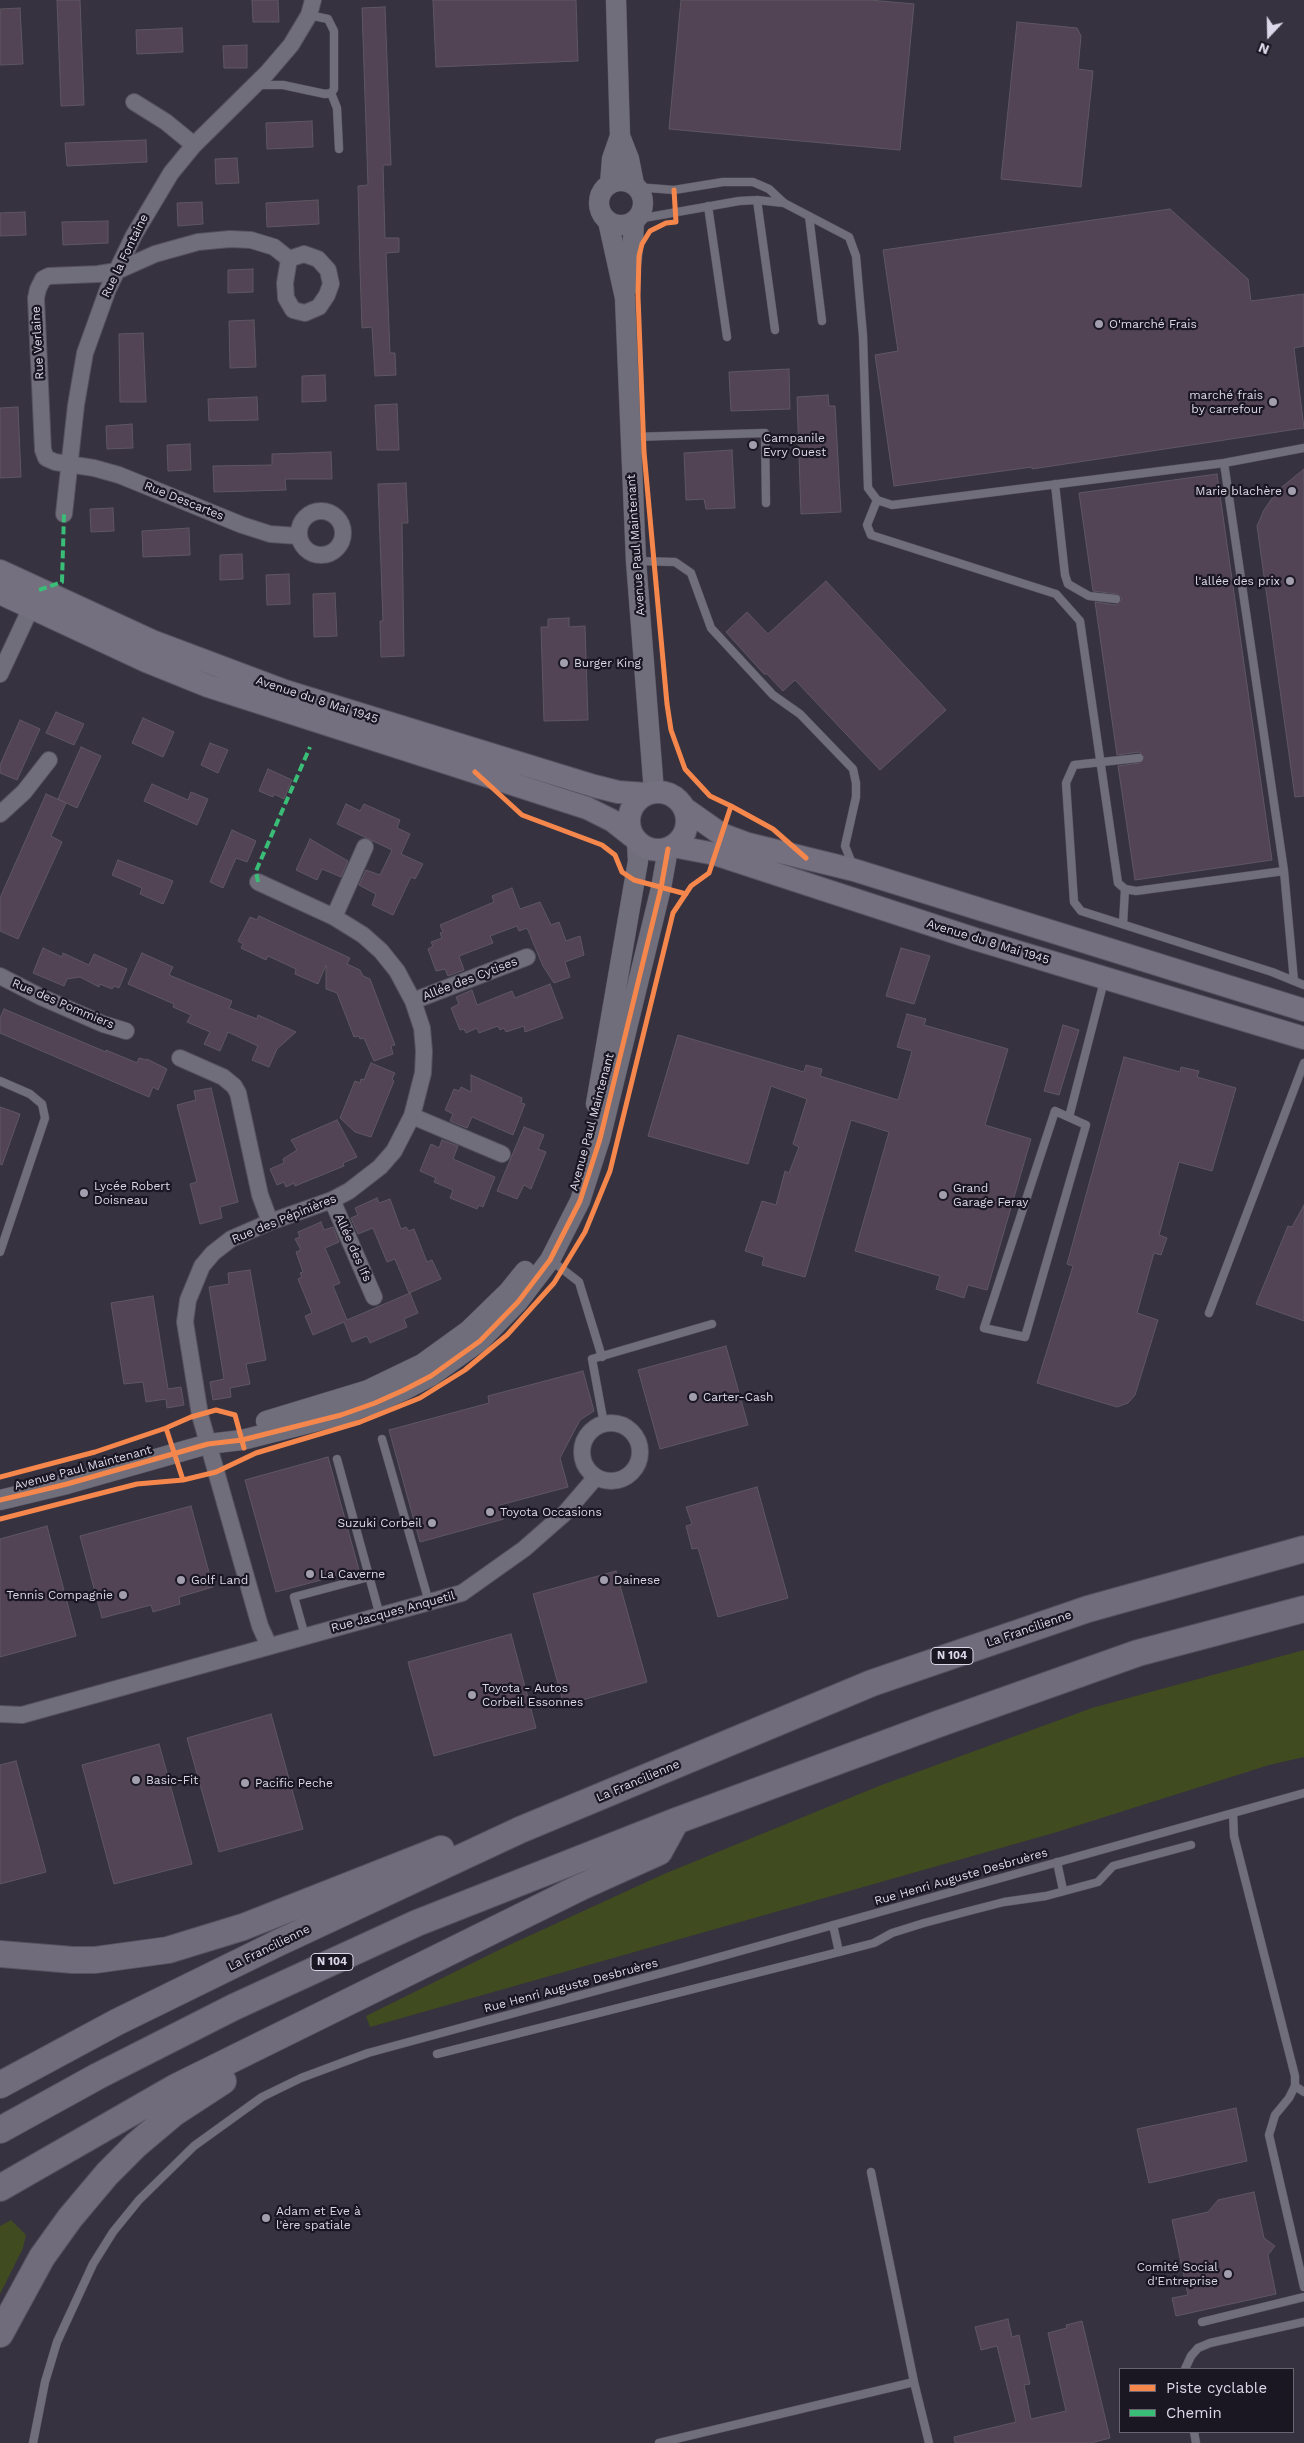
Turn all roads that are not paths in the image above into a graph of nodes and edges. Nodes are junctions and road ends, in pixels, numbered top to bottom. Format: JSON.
{"nodes":[{"id":1,"x":616,"y":0,"type":"edge"},
{"id":2,"x":310,"y":7,"type":"edge"},
{"id":3,"x":255,"y":85,"type":"junction"},
{"id":4,"x":331,"y":93,"type":"junction"},
{"id":5,"x":134,"y":102,"type":"dead end"},
{"id":6,"x":620,"y":136,"type":"junction"},
{"id":7,"x":194,"y":145,"type":"junction"},
{"id":8,"x":339,"y":150,"type":"dead end"},
{"id":9,"x":610,"y":184,"type":"junction"},
{"id":10,"x":635,"y":186,"type":"junction"},
{"id":11,"x":757,"y":200,"type":"junction"},
{"id":12,"x":784,"y":203,"type":"junction"},
{"id":13,"x":708,"y":206,"type":"junction"},
{"id":14,"x":809,"y":216,"type":"junction"},
{"id":15,"x":636,"y":220,"type":"junction"},
{"id":16,"x":608,"y":221,"type":"junction"},
{"id":17,"x":289,"y":259,"type":"dead end"},
{"id":18,"x":117,"y":271,"type":"junction"},
{"id":19,"x":625,"y":298,"type":"junction"},
{"id":20,"x":822,"y":321,"type":"dead end"},
{"id":21,"x":776,"y":330,"type":"dead end"},
{"id":22,"x":727,"y":337,"type":"dead end"},
{"id":23,"x":630,"y":436,"type":"junction"},
{"id":24,"x":1304,"y":448,"type":"edge"},
{"id":25,"x":1224,"y":463,"type":"junction"},
{"id":26,"x":70,"y":464,"type":"junction"},
{"id":27,"x":1054,"y":484,"type":"junction"},
{"id":28,"x":877,"y":500,"type":"junction"},
{"id":29,"x":766,"y":503,"type":"dead end"},
{"id":30,"x":64,"y":514,"type":"dead end"},
{"id":31,"x":298,"y":536,"type":"dead end"},
{"id":32,"x":636,"y":561,"type":"junction"},
{"id":33,"x":0,"y":571,"type":"edge"},
{"id":34,"x":0,"y":593,"type":"edge"},
{"id":35,"x":35,"y":599,"type":"junction"},
{"id":36,"x":1116,"y":599,"type":"dead end"},
{"id":37,"x":0,"y":674,"type":"edge"},
{"id":38,"x":1138,"y":758,"type":"dead end"},
{"id":39,"x":49,"y":760,"type":"dead end"},
{"id":40,"x":650,"y":793,"type":"junction"},
{"id":41,"x":684,"y":808,"type":"junction"},
{"id":42,"x":0,"y":814,"type":"edge"},
{"id":43,"x":635,"y":839,"type":"junction"},
{"id":44,"x":365,"y":847,"type":"dead end"},
{"id":45,"x":670,"y":847,"type":"junction"},
{"id":46,"x":854,"y":870,"type":"junction"},
{"id":47,"x":1284,"y":871,"type":"junction"},
{"id":48,"x":258,"y":882,"type":"dead end"},
{"id":49,"x":1125,"y":889,"type":"junction"},
{"id":50,"x":922,"y":890,"type":"junction"},
{"id":51,"x":334,"y":917,"type":"junction"},
{"id":52,"x":1123,"y":924,"type":"junction"},
{"id":53,"x":527,"y":957,"type":"dead end"},
{"id":54,"x":0,"y":976,"type":"edge"},
{"id":55,"x":1105,"y":978,"type":"junction"},
{"id":56,"x":1294,"y":981,"type":"junction"},
{"id":57,"x":1304,"y":985,"type":"edge"},
{"id":58,"x":413,"y":1001,"type":"junction"},
{"id":59,"x":1304,"y":1010,"type":"edge"},
{"id":60,"x":126,"y":1031,"type":"dead end"},
{"id":61,"x":1304,"y":1038,"type":"edge"},
{"id":62,"x":180,"y":1058,"type":"dead end"},
{"id":63,"x":1304,"y":1063,"type":"edge"},
{"id":64,"x":0,"y":1081,"type":"edge"},
{"id":65,"x":412,"y":1116,"type":"junction"},
{"id":66,"x":1069,"y":1117,"type":"junction"},
{"id":67,"x":502,"y":1154,"type":"dead end"},
{"id":68,"x":332,"y":1200,"type":"junction"},
{"id":69,"x":270,"y":1222,"type":"junction"},
{"id":70,"x":0,"y":1252,"type":"edge"},
{"id":71,"x":550,"y":1260,"type":"junction"},
{"id":72,"x":374,"y":1297,"type":"dead end"},
{"id":73,"x":1209,"y":1313,"type":"dead end"},
{"id":74,"x":712,"y":1324,"type":"dead end"},
{"id":75,"x":602,"y":1356,"type":"junction"},
{"id":76,"x":604,"y":1424,"type":"junction"},
{"id":77,"x":382,"y":1440,"type":"dead end"},
{"id":78,"x":208,"y":1444,"type":"junction"},
{"id":79,"x":337,"y":1459,"type":"dead end"},
{"id":80,"x":596,"y":1478,"type":"junction"},
{"id":81,"x":0,"y":1500,"type":"edge"},
{"id":82,"x":1304,"y":1549,"type":"edge"},
{"id":83,"x":369,"y":1577,"type":"junction"},
{"id":84,"x":428,"y":1602,"type":"junction"},
{"id":85,"x":1304,"y":1609,"type":"edge"},
{"id":86,"x":380,"y":1616,"type":"junction"},
{"id":87,"x":305,"y":1636,"type":"junction"},
{"id":88,"x":269,"y":1646,"type":"junction"},
{"id":89,"x":0,"y":1714,"type":"edge"},
{"id":90,"x":610,"y":1792,"type":"junction"},
{"id":91,"x":1304,"y":1793,"type":"edge"},
{"id":92,"x":1233,"y":1813,"type":"junction"},
{"id":93,"x":676,"y":1821,"type":"junction"},
{"id":94,"x":1191,"y":1845,"type":"dead end"},
{"id":95,"x":1057,"y":1862,"type":"junction"},
{"id":96,"x":1063,"y":1890,"type":"junction"},
{"id":97,"x":833,"y":1925,"type":"junction"},
{"id":98,"x":3,"y":1952,"type":"edge"},
{"id":99,"x":839,"y":1952,"type":"junction"},
{"id":100,"x":266,"y":2044,"type":"junction"},
{"id":101,"x":437,"y":2054,"type":"dead end"},
{"id":102,"x":0,"y":2085,"type":"edge"},
{"id":103,"x":1295,"y":2086,"type":"junction"},
{"id":104,"x":1304,"y":2092,"type":"edge"},
{"id":105,"x":0,"y":2130,"type":"edge"},
{"id":106,"x":871,"y":2172,"type":"dead end"},
{"id":107,"x":0,"y":2188,"type":"edge"},
{"id":108,"x":1304,"y":2287,"type":"edge"},
{"id":109,"x":1304,"y":2297,"type":"edge"},
{"id":110,"x":1202,"y":2322,"type":"dead end"},
{"id":111,"x":1304,"y":2322,"type":"edge"},
{"id":112,"x":0,"y":2334,"type":"edge"},
{"id":113,"x":1185,"y":2368,"type":"edge"},
{"id":114,"x":914,"y":2382,"type":"junction"},
{"id":115,"x":33,"y":2443,"type":"edge"},
{"id":116,"x":659,"y":2443,"type":"edge"},
{"id":117,"x":929,"y":2443,"type":"edge"}],
"edges":[{"from":1,"to":6,"type":"street"},
{"from":2,"to":3,"type":"street","name":"Rue la Fontaine"},
{"from":2,"to":4,"type":"lane","name":"Rue la Fontaine"},
{"from":3,"to":4,"type":"lane"},
{"from":3,"to":7,"type":"street","name":"Rue la Fontaine"},
{"from":4,"to":8,"type":"lane","name":"Rue la Fontaine"},
{"from":5,"to":7,"type":"street"},
{"from":6,"to":9,"type":"street"},
{"from":6,"to":10,"type":"street"},
{"from":7,"to":18,"type":"street","name":"Rue la Fontaine"},
{"from":9,"to":10,"type":"street"},
{"from":9,"to":16,"type":"street"},
{"from":10,"to":12,"type":"lane"},
{"from":10,"to":15,"type":"street"},
{"from":11,"to":12,"type":"lane"},
{"from":11,"to":13,"type":"lane"},
{"from":11,"to":21,"type":"lane"},
{"from":12,"to":14,"type":"lane"},
{"from":13,"to":15,"type":"lane"},
{"from":13,"to":22,"type":"lane"},
{"from":14,"to":20,"type":"lane"},
{"from":14,"to":28,"type":"lane"},
{"from":15,"to":16,"type":"street"},
{"from":15,"to":19,"type":"street","name":"Avenue Paul Maintenant"},
{"from":16,"to":19,"type":"street","name":"Avenue Paul Maintenant"},
{"from":17,"to":18,"type":"street"},
{"from":18,"to":26,"type":"street","name":"Rue la Fontaine"},
{"from":18,"to":26,"type":"street","name":"Rue Verlaine"},
{"from":19,"to":23,"type":"street","name":"Avenue Paul Maintenant"},
{"from":23,"to":29,"type":"lane"},
{"from":23,"to":32,"type":"street","name":"Avenue Paul Maintenant"},
{"from":24,"to":25,"type":"lane"},
{"from":25,"to":27,"type":"lane"},
{"from":25,"to":47,"type":"lane"},
{"from":26,"to":30,"type":"street","name":"Rue la Fontaine"},
{"from":26,"to":31,"type":"street","name":"Rue Descartes"},
{"from":27,"to":28,"type":"lane"},
{"from":27,"to":36,"type":"lane"},
{"from":28,"to":49,"type":"lane"},
{"from":32,"to":40,"type":"street","name":"Avenue Paul Maintenant"},
{"from":32,"to":46,"type":"lane"},
{"from":33,"to":35,"type":"main road","name":"Avenue du 8 Mai 1945"},
{"from":34,"to":35,"type":"main road","name":"Avenue du 8 Mai 1945"},
{"from":35,"to":37,"type":"street"},
{"from":35,"to":40,"type":"main road","name":"Avenue du 8 Mai 1945"},
{"from":35,"to":43,"type":"main road","name":"Avenue du 8 Mai 1945"},
{"from":38,"to":52,"type":"lane"},
{"from":39,"to":42,"type":"street"},
{"from":40,"to":41,"type":"main road","name":"Avenue du 8 Mai 1945"},
{"from":40,"to":43,"type":"main road"},
{"from":41,"to":45,"type":"main road"},
{"from":41,"to":46,"type":"main road","name":"Avenue du 8 Mai 1945"},
{"from":43,"to":45,"type":"main road","name":"Avenue du 8 Mai 1945"},
{"from":43,"to":78,"type":"street","name":"Avenue Paul Maintenant"},
{"from":44,"to":51,"type":"street"},
{"from":45,"to":55,"type":"main road","name":"Avenue du 8 Mai 1945"},
{"from":45,"to":71,"type":"street","name":"Avenue Paul Maintenant"},
{"from":46,"to":50,"type":"main road","name":"Avenue du 8 Mai 1945"},
{"from":47,"to":49,"type":"lane"},
{"from":47,"to":56,"type":"lane"},
{"from":48,"to":51,"type":"street","name":"Rue des Pépinières"},
{"from":49,"to":52,"type":"lane"},
{"from":50,"to":55,"type":"main road"},
{"from":50,"to":59,"type":"main road","name":"Avenue du 8 Mai 1945"},
{"from":51,"to":58,"type":"street","name":"Rue des Pépinières"},
{"from":52,"to":56,"type":"lane"},
{"from":53,"to":58,"type":"street","name":"Allée des Cytises"},
{"from":54,"to":60,"type":"street","name":"Rue des Pommiers"},
{"from":55,"to":61,"type":"main road","name":"Avenue du 8 Mai 1945"},
{"from":55,"to":66,"type":"lane"},
{"from":56,"to":57,"type":"lane"},
{"from":58,"to":65,"type":"street","name":"Rue des Pépinières"},
{"from":62,"to":69,"type":"street"},
{"from":63,"to":73,"type":"lane"},
{"from":64,"to":70,"type":"lane"},
{"from":65,"to":67,"type":"street"},
{"from":65,"to":68,"type":"street","name":"Rue des Pépinières"},
{"from":66,"to":66,"type":"lane"},
{"from":68,"to":69,"type":"street","name":"Rue des Pépinières"},
{"from":68,"to":72,"type":"street","name":"Allée des Ifs"},
{"from":69,"to":78,"type":"street","name":"Rue des Pépinières"},
{"from":71,"to":75,"type":"lane"},
{"from":71,"to":78,"type":"street","name":"Avenue Paul Maintenant"},
{"from":74,"to":75,"type":"lane"},
{"from":75,"to":76,"type":"lane"},
{"from":76,"to":80,"type":"street"},
{"from":76,"to":80,"type":"street"},
{"from":77,"to":84,"type":"lane"},
{"from":78,"to":81,"type":"street","name":"Avenue Paul Maintenant"},
{"from":78,"to":88,"type":"street"},
{"from":79,"to":83,"type":"lane"},
{"from":80,"to":84,"type":"street","name":"Rue Jacques Anquetil"},
{"from":82,"to":90,"type":"highway","name":"La Francilienne","number":"N 104"},
{"from":83,"to":86,"type":"lane"},
{"from":83,"to":87,"type":"lane"},
{"from":84,"to":86,"type":"street","name":"Rue Jacques Anquetil"},
{"from":85,"to":93,"type":"highway","number":"N 104"},
{"from":86,"to":87,"type":"street","name":"Rue Jacques Anquetil"},
{"from":87,"to":88,"type":"street","name":"Rue Jacques Anquetil"},
{"from":88,"to":89,"type":"street","name":"Rue Jacques Anquetil"},
{"from":90,"to":98,"type":"highway"},
{"from":90,"to":102,"type":"highway","name":"La Francilienne","number":"N 104"},
{"from":91,"to":92,"type":"lane","name":"Rue Henri Auguste Desbruères"},
{"from":92,"to":95,"type":"lane","name":"Rue Henri Auguste Desbruères"},
{"from":92,"to":103,"type":"lane"},
{"from":93,"to":100,"type":"highway"},
{"from":93,"to":105,"type":"highway","number":"N 104"},
{"from":94,"to":96,"type":"lane"},
{"from":95,"to":96,"type":"lane"},
{"from":95,"to":97,"type":"lane","name":"Rue Henri Auguste Desbruères"},
{"from":96,"to":99,"type":"lane"},
{"from":97,"to":99,"type":"lane"},
{"from":97,"to":115,"type":"lane","name":"Rue Henri Auguste Desbruères"},
{"from":99,"to":101,"type":"lane"},
{"from":100,"to":107,"type":"highway"},
{"from":100,"to":112,"type":"highway"},
{"from":103,"to":104,"type":"lane"},
{"from":103,"to":108,"type":"lane"},
{"from":106,"to":114,"type":"lane"},
{"from":109,"to":110,"type":"lane"},
{"from":111,"to":113,"type":"lane"},
{"from":114,"to":116,"type":"lane"},
{"from":114,"to":117,"type":"lane"}]}
